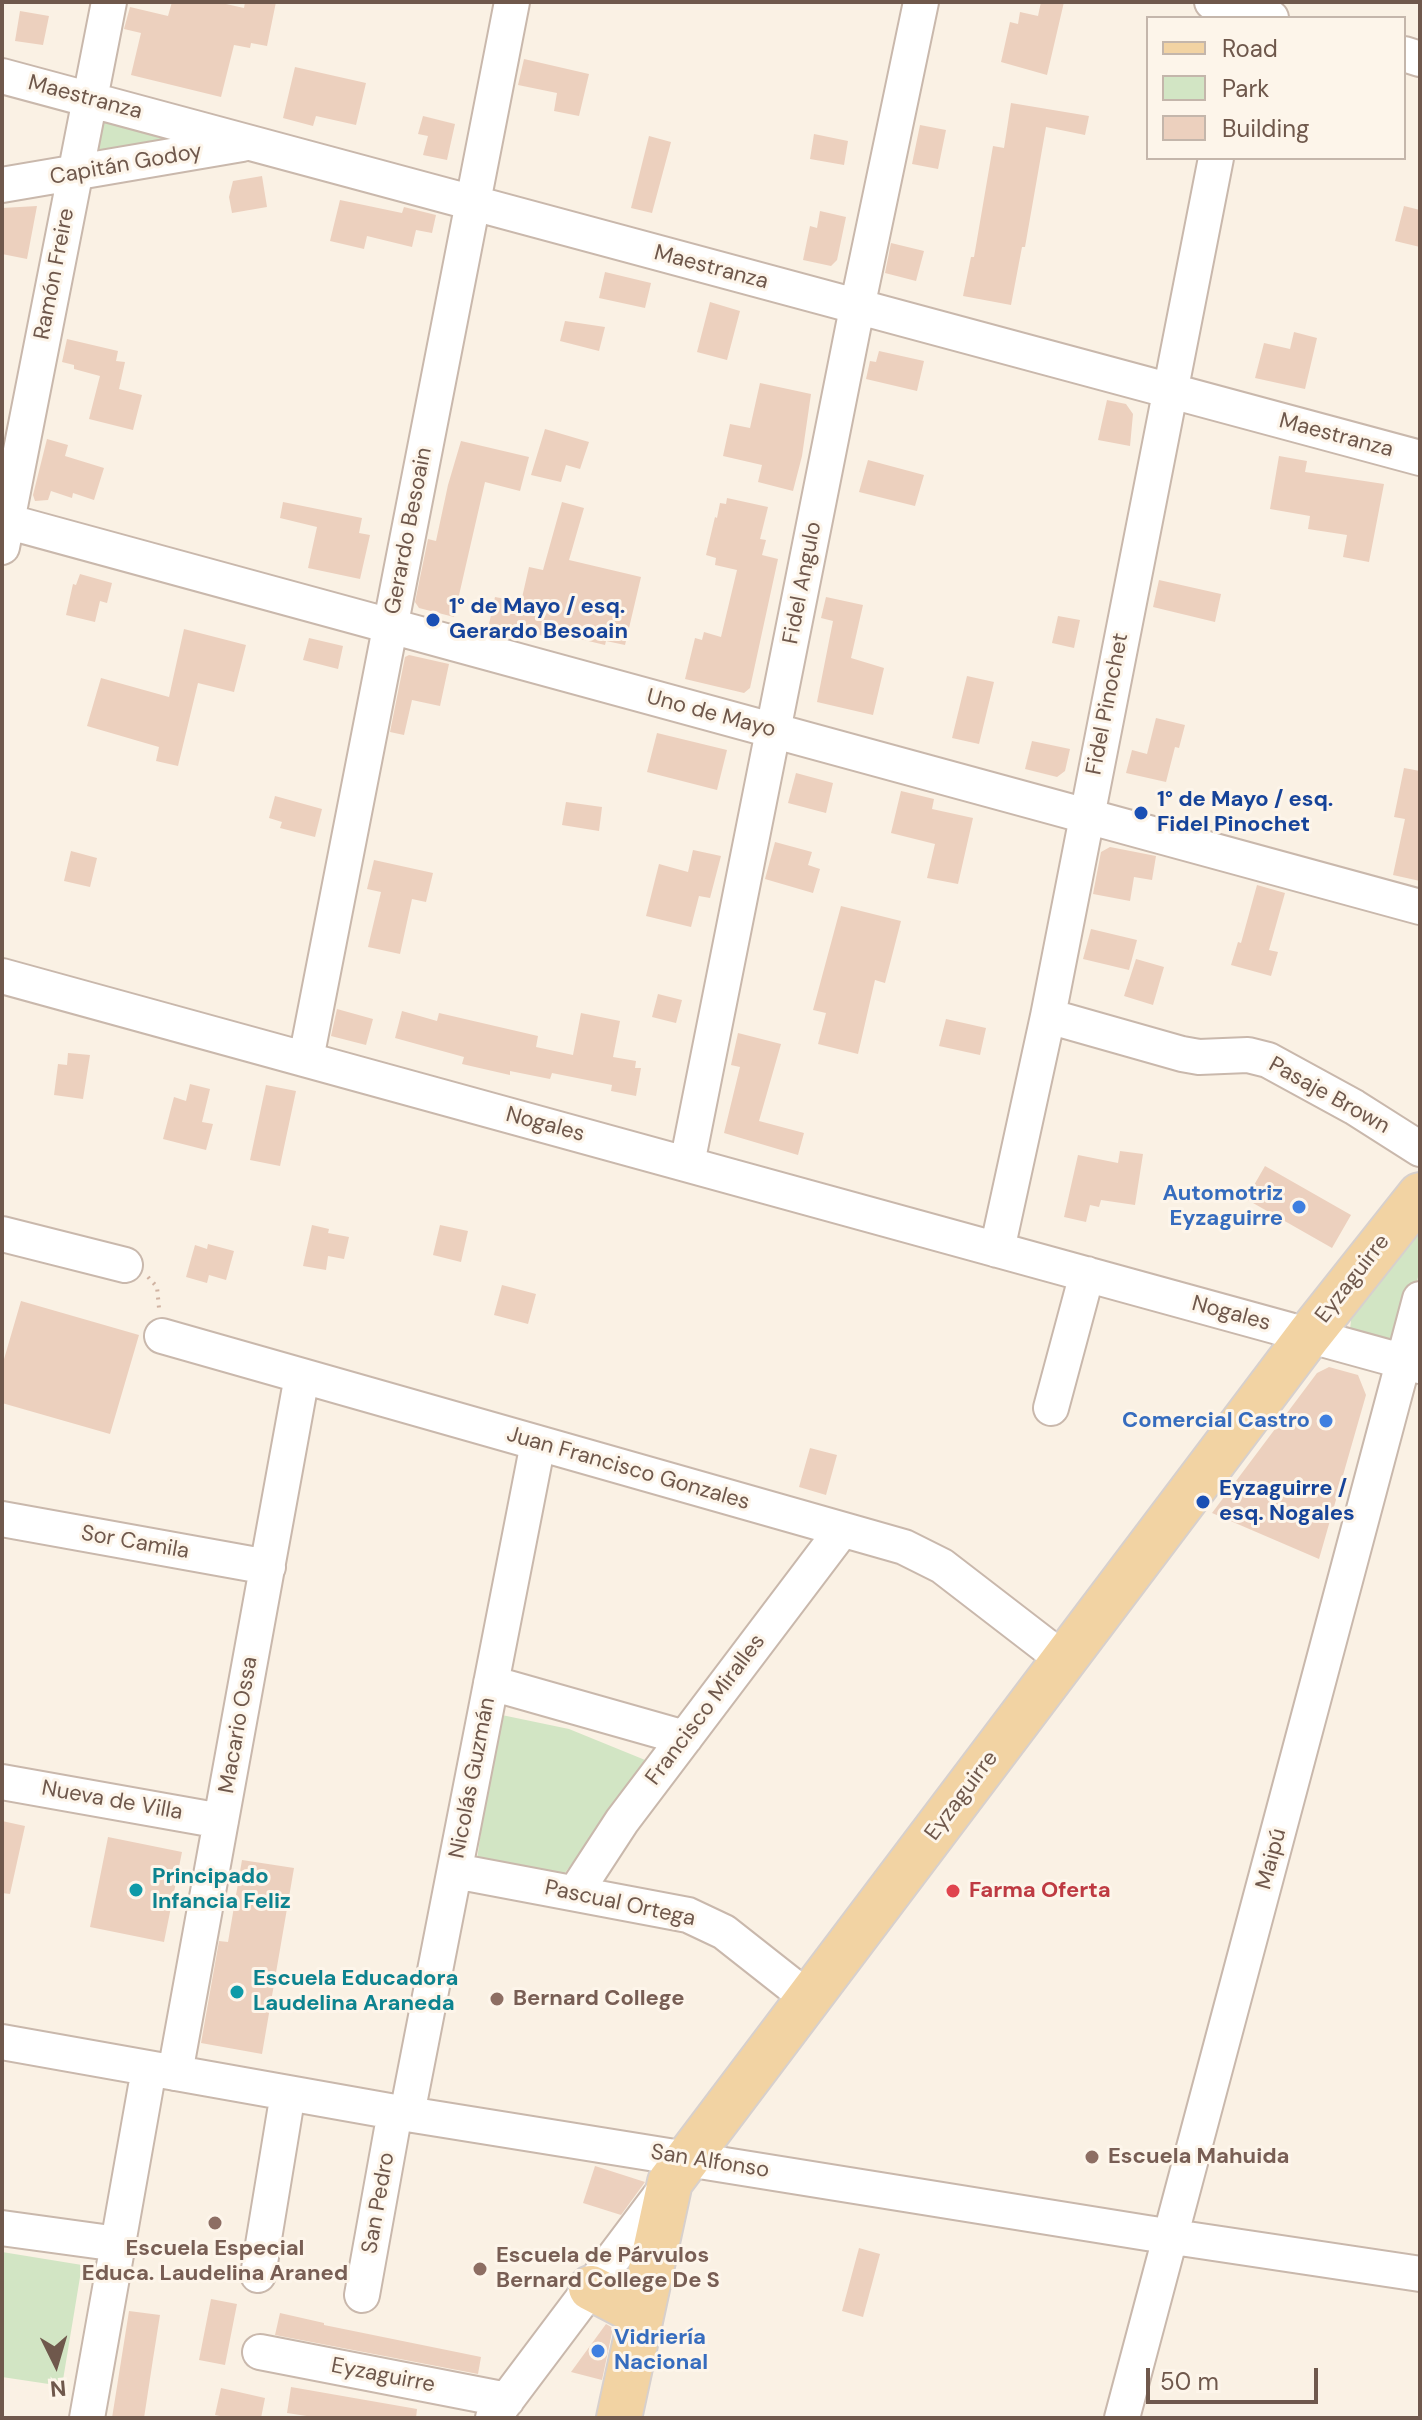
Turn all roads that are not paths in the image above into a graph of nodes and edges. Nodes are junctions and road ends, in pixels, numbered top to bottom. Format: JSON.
{"nodes":[{"id":1,"x":109,"y":2,"type":"edge"},
{"id":2,"x":512,"y":2,"type":"edge"},
{"id":3,"x":921,"y":2,"type":"edge"},
{"id":4,"x":1212,"y":2,"type":"edge"},
{"id":5,"x":1252,"y":12,"type":"edge"},
{"id":6,"x":2,"y":76,"type":"edge"},
{"id":7,"x":89,"y":99,"type":"junction"},
{"id":8,"x":250,"y":143,"type":"junction"},
{"id":9,"x":1216,"y":160,"type":"edge"},
{"id":10,"x":74,"y":174,"type":"junction"},
{"id":11,"x":2,"y":185,"type":"edge"},
{"id":12,"x":473,"y":202,"type":"junction"},
{"id":13,"x":857,"y":308,"type":"junction"},
{"id":14,"x":1170,"y":392,"type":"junction"},
{"id":15,"x":1420,"y":458,"type":"edge"},
{"id":16,"x":4,"y":530,"type":"edge"},
{"id":17,"x":390,"y":626,"type":"junction"},
{"id":18,"x":773,"y":731,"type":"junction"},
{"id":19,"x":1085,"y":816,"type":"junction"},
{"id":20,"x":1420,"y":907,"type":"edge"},
{"id":21,"x":2,"y":976,"type":"edge"},
{"id":22,"x":1048,"y":1016,"type":"junction"},
{"id":23,"x":306,"y":1059,"type":"junction"},
{"id":24,"x":1420,"y":1149,"type":"edge"},
{"id":25,"x":687,"y":1164,"type":"junction"},
{"id":26,"x":1420,"y":1195,"type":"edge"},
{"id":27,"x":2,"y":1234,"type":"edge"},
{"id":28,"x":997,"y":1250,"type":"junction"},
{"id":29,"x":125,"y":1265,"type":"road end"},
{"id":30,"x":1087,"y":1274,"type":"junction"},
{"id":31,"x":1420,"y":1299,"type":"edge"},
{"id":32,"x":1309,"y":1335,"type":"junction"},
{"id":33,"x":162,"y":1336,"type":"road end"},
{"id":34,"x":1412,"y":1364,"type":"edge"},
{"id":35,"x":302,"y":1376,"type":"junction"},
{"id":36,"x":1051,"y":1408,"type":"dead end"},
{"id":37,"x":538,"y":1443,"type":"junction"},
{"id":38,"x":2,"y":1519,"type":"edge"},
{"id":39,"x":842,"y":1530,"type":"junction"},
{"id":40,"x":268,"y":1567,"type":"junction"},
{"id":41,"x":1064,"y":1660,"type":"junction"},
{"id":42,"x":491,"y":1683,"type":"junction"},
{"id":43,"x":685,"y":1738,"type":"junction"},
{"id":44,"x":2,"y":1782,"type":"edge"},
{"id":45,"x":221,"y":1821,"type":"junction"},
{"id":46,"x":455,"y":1871,"type":"junction"},
{"id":47,"x":575,"y":1893,"type":"junction"},
{"id":48,"x":809,"y":1999,"type":"junction"},
{"id":49,"x":2,"y":2042,"type":"edge"},
{"id":50,"x":162,"y":2071,"type":"junction"},
{"id":51,"x":288,"y":2093,"type":"junction"},
{"id":52,"x":401,"y":2113,"type":"junction"},
{"id":53,"x":679,"y":2170,"type":"junction"},
{"id":54,"x":2,"y":2228,"type":"edge"},
{"id":55,"x":1171,"y":2237,"type":"junction"},
{"id":56,"x":118,"y":2244,"type":"junction"},
{"id":57,"x":1420,"y":2274,"type":"edge"},
{"id":58,"x":258,"y":2275,"type":"dead end"},
{"id":59,"x":591,"y":2288,"type":"junction"},
{"id":60,"x":362,"y":2295,"type":"dead end"},
{"id":61,"x":641,"y":2314,"type":"junction"},
{"id":62,"x":260,"y":2352,"type":"dead end"},
{"id":63,"x":500,"y":2409,"type":"edge"},
{"id":64,"x":87,"y":2418,"type":"edge"},
{"id":65,"x":619,"y":2418,"type":"edge"},
{"id":66,"x":1122,"y":2418,"type":"edge"}],
"edges":[{"from":1,"to":7,"type":"street","name":"Ramón Freire"},
{"from":2,"to":12,"type":"street","name":"Gerardo Besoain"},
{"from":3,"to":13,"type":"street","name":"Fidel Angulo"},
{"from":4,"to":5,"type":"street"},
{"from":6,"to":7,"type":"street","name":"Maestranza"},
{"from":7,"to":8,"type":"street","name":"Maestranza"},
{"from":7,"to":10,"type":"street","name":"Ramón Freire"},
{"from":8,"to":10,"type":"street","name":"Capitán Godoy"},
{"from":8,"to":12,"type":"street","name":"Maestranza"},
{"from":9,"to":14,"type":"street","name":"Fidel Pinochet"},
{"from":10,"to":11,"type":"street","name":"Capitán Godoy"},
{"from":10,"to":16,"type":"street","name":"Ramón Freire"},
{"from":12,"to":13,"type":"street","name":"Maestranza"},
{"from":12,"to":17,"type":"street","name":"Gerardo Besoain"},
{"from":13,"to":14,"type":"street","name":"Maestranza"},
{"from":13,"to":18,"type":"street","name":"Fidel Angulo"},
{"from":14,"to":15,"type":"street","name":"Maestranza"},
{"from":14,"to":19,"type":"street","name":"Fidel Pinochet"},
{"from":16,"to":17,"type":"street","name":"Uno de Mayo"},
{"from":17,"to":18,"type":"street","name":"Uno de Mayo"},
{"from":17,"to":23,"type":"street","name":"Gerardo Besoain"},
{"from":18,"to":19,"type":"street","name":"Uno de Mayo"},
{"from":18,"to":25,"type":"street","name":"Fidel Angulo"},
{"from":19,"to":20,"type":"street","name":"Uno de Mayo"},
{"from":19,"to":22,"type":"street","name":"Fidel Pinochet"},
{"from":21,"to":23,"type":"street","name":"Nogales"},
{"from":22,"to":24,"type":"street","name":"Pasaje Brown"},
{"from":22,"to":28,"type":"street","name":"Fidel Pinochet"},
{"from":23,"to":25,"type":"street","name":"Nogales"},
{"from":25,"to":28,"type":"street","name":"Nogales"},
{"from":26,"to":32,"type":"main road","name":"Eyzaguirre"},
{"from":27,"to":29,"type":"street"},
{"from":28,"to":30,"type":"street","name":"Nogales"},
{"from":30,"to":32,"type":"street","name":"Nogales"},
{"from":30,"to":36,"type":"street"},
{"from":31,"to":34,"type":"street","name":"Maipú"},
{"from":32,"to":34,"type":"street","name":"Nogales"},
{"from":32,"to":41,"type":"main road","name":"Eyzaguirre"},
{"from":33,"to":35,"type":"street","name":"Juan Francisco Gonzales"},
{"from":34,"to":55,"type":"street","name":"Maipú"},
{"from":35,"to":37,"type":"street","name":"Juan Francisco Gonzales"},
{"from":35,"to":40,"type":"street","name":"Macario Ossa"},
{"from":37,"to":39,"type":"street","name":"Juan Francisco Gonzales"},
{"from":37,"to":42,"type":"street","name":"Nicolás Guzmán"},
{"from":38,"to":40,"type":"street","name":"Sor Camila"},
{"from":39,"to":41,"type":"street","name":"Juan Francisco Gonzales"},
{"from":39,"to":43,"type":"street","name":"Francisco Miralles"},
{"from":40,"to":45,"type":"street","name":"Macario Ossa"},
{"from":41,"to":48,"type":"main road","name":"Eyzaguirre"},
{"from":42,"to":43,"type":"street"},
{"from":42,"to":46,"type":"street","name":"Nicolás Guzmán"},
{"from":43,"to":47,"type":"street","name":"Francisco Miralles"},
{"from":44,"to":45,"type":"street","name":"Nueva de Villa"},
{"from":45,"to":50,"type":"street","name":"Macario Ossa"},
{"from":46,"to":47,"type":"street","name":"Pascual Ortega"},
{"from":46,"to":52,"type":"street","name":"Nicolás Guzmán"},
{"from":47,"to":48,"type":"street","name":"Pascual Ortega"},
{"from":48,"to":53,"type":"main road","name":"Eyzaguirre"},
{"from":49,"to":50,"type":"street","name":"San Alfonso"},
{"from":50,"to":51,"type":"street","name":"San Alfonso"},
{"from":50,"to":56,"type":"street","name":"Macario Ossa"},
{"from":51,"to":52,"type":"street","name":"San Alfonso"},
{"from":51,"to":58,"type":"street"},
{"from":52,"to":53,"type":"street","name":"San Alfonso"},
{"from":52,"to":60,"type":"street","name":"San Pedro"},
{"from":53,"to":55,"type":"street","name":"San Alfonso"},
{"from":53,"to":59,"type":"street","name":"Eyzaguirre"},
{"from":53,"to":61,"type":"main road"},
{"from":54,"to":56,"type":"street"},
{"from":55,"to":57,"type":"street","name":"San Alfonso"},
{"from":55,"to":66,"type":"street","name":"Maipú"},
{"from":56,"to":64,"type":"street","name":"Macario Ossa"},
{"from":59,"to":61,"type":"main road"},
{"from":59,"to":63,"type":"street","name":"Eyzaguirre"},
{"from":61,"to":65,"type":"main road"},
{"from":62,"to":63,"type":"street","name":"Eyzaguirre"}]}
